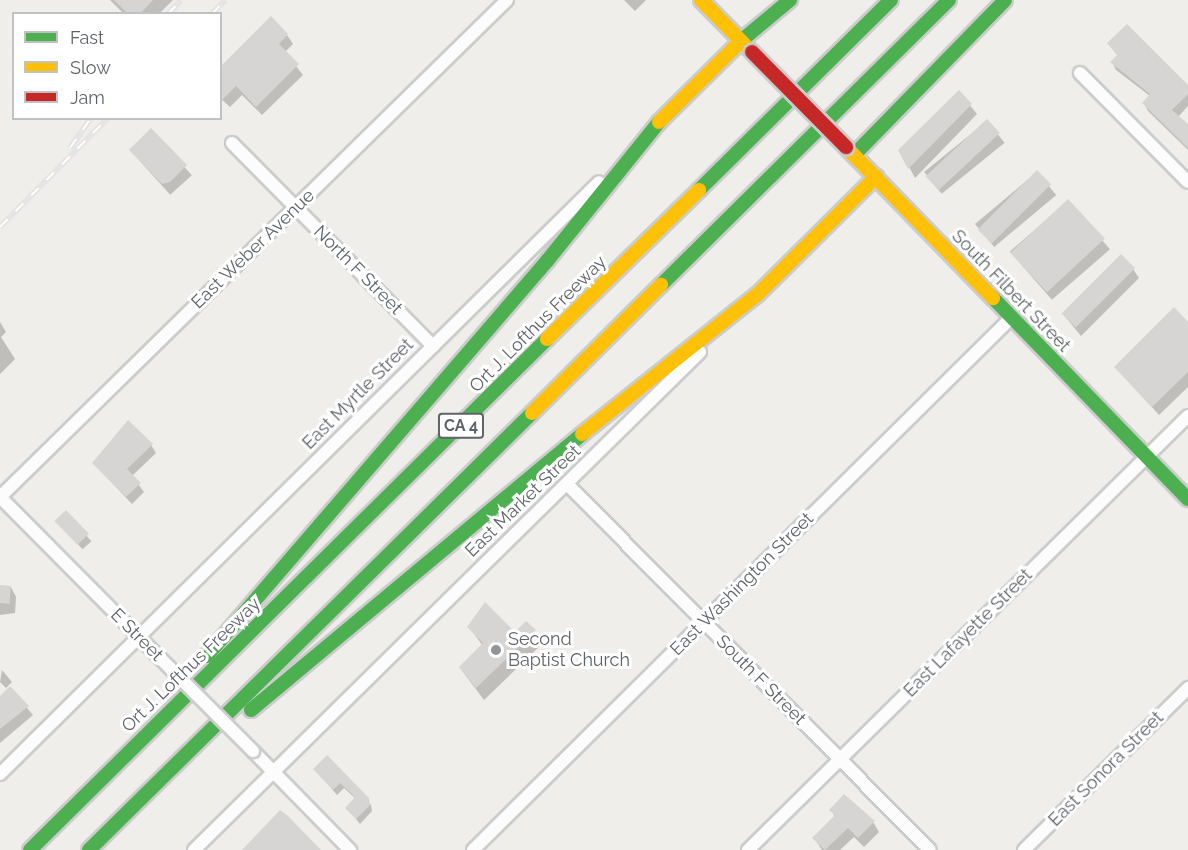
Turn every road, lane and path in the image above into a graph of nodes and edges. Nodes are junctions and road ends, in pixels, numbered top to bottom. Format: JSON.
{"nodes":[{"id":1,"x":507,"y":0,"type":"edge"},
{"id":2,"x":701,"y":0,"type":"edge"},
{"id":3,"x":790,"y":0,"type":"edge"},
{"id":4,"x":891,"y":0,"type":"edge"},
{"id":5,"x":949,"y":0,"type":"edge"},
{"id":6,"x":1005,"y":0,"type":"edge"},
{"id":7,"x":741,"y":41,"type":"junction"},
{"id":8,"x":1080,"y":73,"type":"dead end"},
{"id":9,"x":659,"y":122,"type":"junction"},
{"id":10,"x":232,"y":143,"type":"dead end"},
{"id":11,"x":850,"y":151,"type":"junction"},
{"id":12,"x":876,"y":177,"type":"junction"},
{"id":13,"x":1188,"y":182,"type":"edge"},
{"id":14,"x":296,"y":207,"type":"junction"},
{"id":15,"x":757,"y":296,"type":"junction"},
{"id":16,"x":1012,"y":317,"type":"junction"},
{"id":17,"x":433,"y":346,"type":"junction"},
{"id":18,"x":1188,"y":416,"type":"edge"},
{"id":19,"x":1147,"y":457,"type":"junction"},
{"id":20,"x":567,"y":484,"type":"junction"},
{"id":21,"x":0,"y":497,"type":"edge"},
{"id":22,"x":1188,"y":499,"type":"edge"},
{"id":23,"x":704,"y":621,"type":"junction"},
{"id":24,"x":138,"y":637,"type":"junction"},
{"id":25,"x":1188,"y":688,"type":"edge"},
{"id":26,"x":840,"y":759,"type":"junction"},
{"id":27,"x":273,"y":772,"type":"junction"},
{"id":28,"x":0,"y":774,"type":"edge"},
{"id":29,"x":105,"y":774,"type":"junction"},
{"id":30,"x":123,"y":817,"type":"junction"},
{"id":31,"x":30,"y":850,"type":"edge"},
{"id":32,"x":89,"y":850,"type":"edge"},
{"id":33,"x":194,"y":850,"type":"edge"},
{"id":34,"x":350,"y":850,"type":"edge"},
{"id":35,"x":473,"y":850,"type":"edge"},
{"id":36,"x":748,"y":850,"type":"edge"},
{"id":37,"x":930,"y":850,"type":"edge"},
{"id":38,"x":1024,"y":850,"type":"edge"}],
"edges":[{"from":1,"to":14,"type":"street","name":"East Weber Avenue"},
{"from":2,"to":7,"type":"main road","name":"South Filbert Street"},
{"from":3,"to":7,"type":"main road","name":"East Myrtle Street"},
{"from":4,"to":29,"type":"main road","name":"Ort J. Lofthus Freeway","number":"CA 4"},
{"from":5,"to":30,"type":"main road","number":"CA 4"},
{"from":6,"to":11,"type":"main road"},
{"from":7,"to":9,"type":"main road","name":"East Myrtle Street"},
{"from":7,"to":11,"type":"main road","name":"South Filbert Street","bridge":true},
{"from":8,"to":13,"type":"street"},
{"from":9,"to":17,"type":"street","name":"East Myrtle Street"},
{"from":9,"to":29,"type":"main road"},
{"from":10,"to":14,"type":"street","name":"North F Street"},
{"from":11,"to":12,"type":"main road","name":"South Filbert Street"},
{"from":12,"to":15,"type":"main road","name":"East Market Street"},
{"from":12,"to":16,"type":"main road","name":"South Filbert Street"},
{"from":14,"to":17,"type":"street","name":"North F Street"},
{"from":14,"to":21,"type":"street","name":"East Weber Avenue"},
{"from":15,"to":20,"type":"street","name":"East Market Street"},
{"from":15,"to":30,"type":"main road"},
{"from":16,"to":19,"type":"main road","name":"South Filbert Street"},
{"from":16,"to":23,"type":"street","name":"East Washington Street"},
{"from":17,"to":24,"type":"street","name":"East Myrtle Street"},
{"from":18,"to":19,"type":"street","name":"East Lafayette Street"},
{"from":19,"to":22,"type":"main road","name":"South Filbert Street"},
{"from":19,"to":26,"type":"street","name":"East Lafayette Street"},
{"from":20,"to":23,"type":"street","name":"South F Street"},
{"from":20,"to":27,"type":"street","name":"East Market Street"},
{"from":21,"to":24,"type":"street","name":"E Street"},
{"from":23,"to":26,"type":"street","name":"South F Street"},
{"from":23,"to":35,"type":"street","name":"East Washington Street"},
{"from":24,"to":27,"type":"street","name":"E Street","bridge":true},
{"from":24,"to":28,"type":"street","name":"East Myrtle Street"},
{"from":25,"to":38,"type":"street","name":"East Sonora Street"},
{"from":26,"to":36,"type":"street","name":"East Lafayette Street"},
{"from":26,"to":37,"type":"street","name":"South F Street"},
{"from":27,"to":33,"type":"street","name":"East Market Street"},
{"from":27,"to":34,"type":"street","name":"E Street"},
{"from":29,"to":31,"type":"main road","name":"Ort J. Lofthus Freeway","number":"CA 4"},
{"from":30,"to":32,"type":"main road","number":"CA 4"}]}
